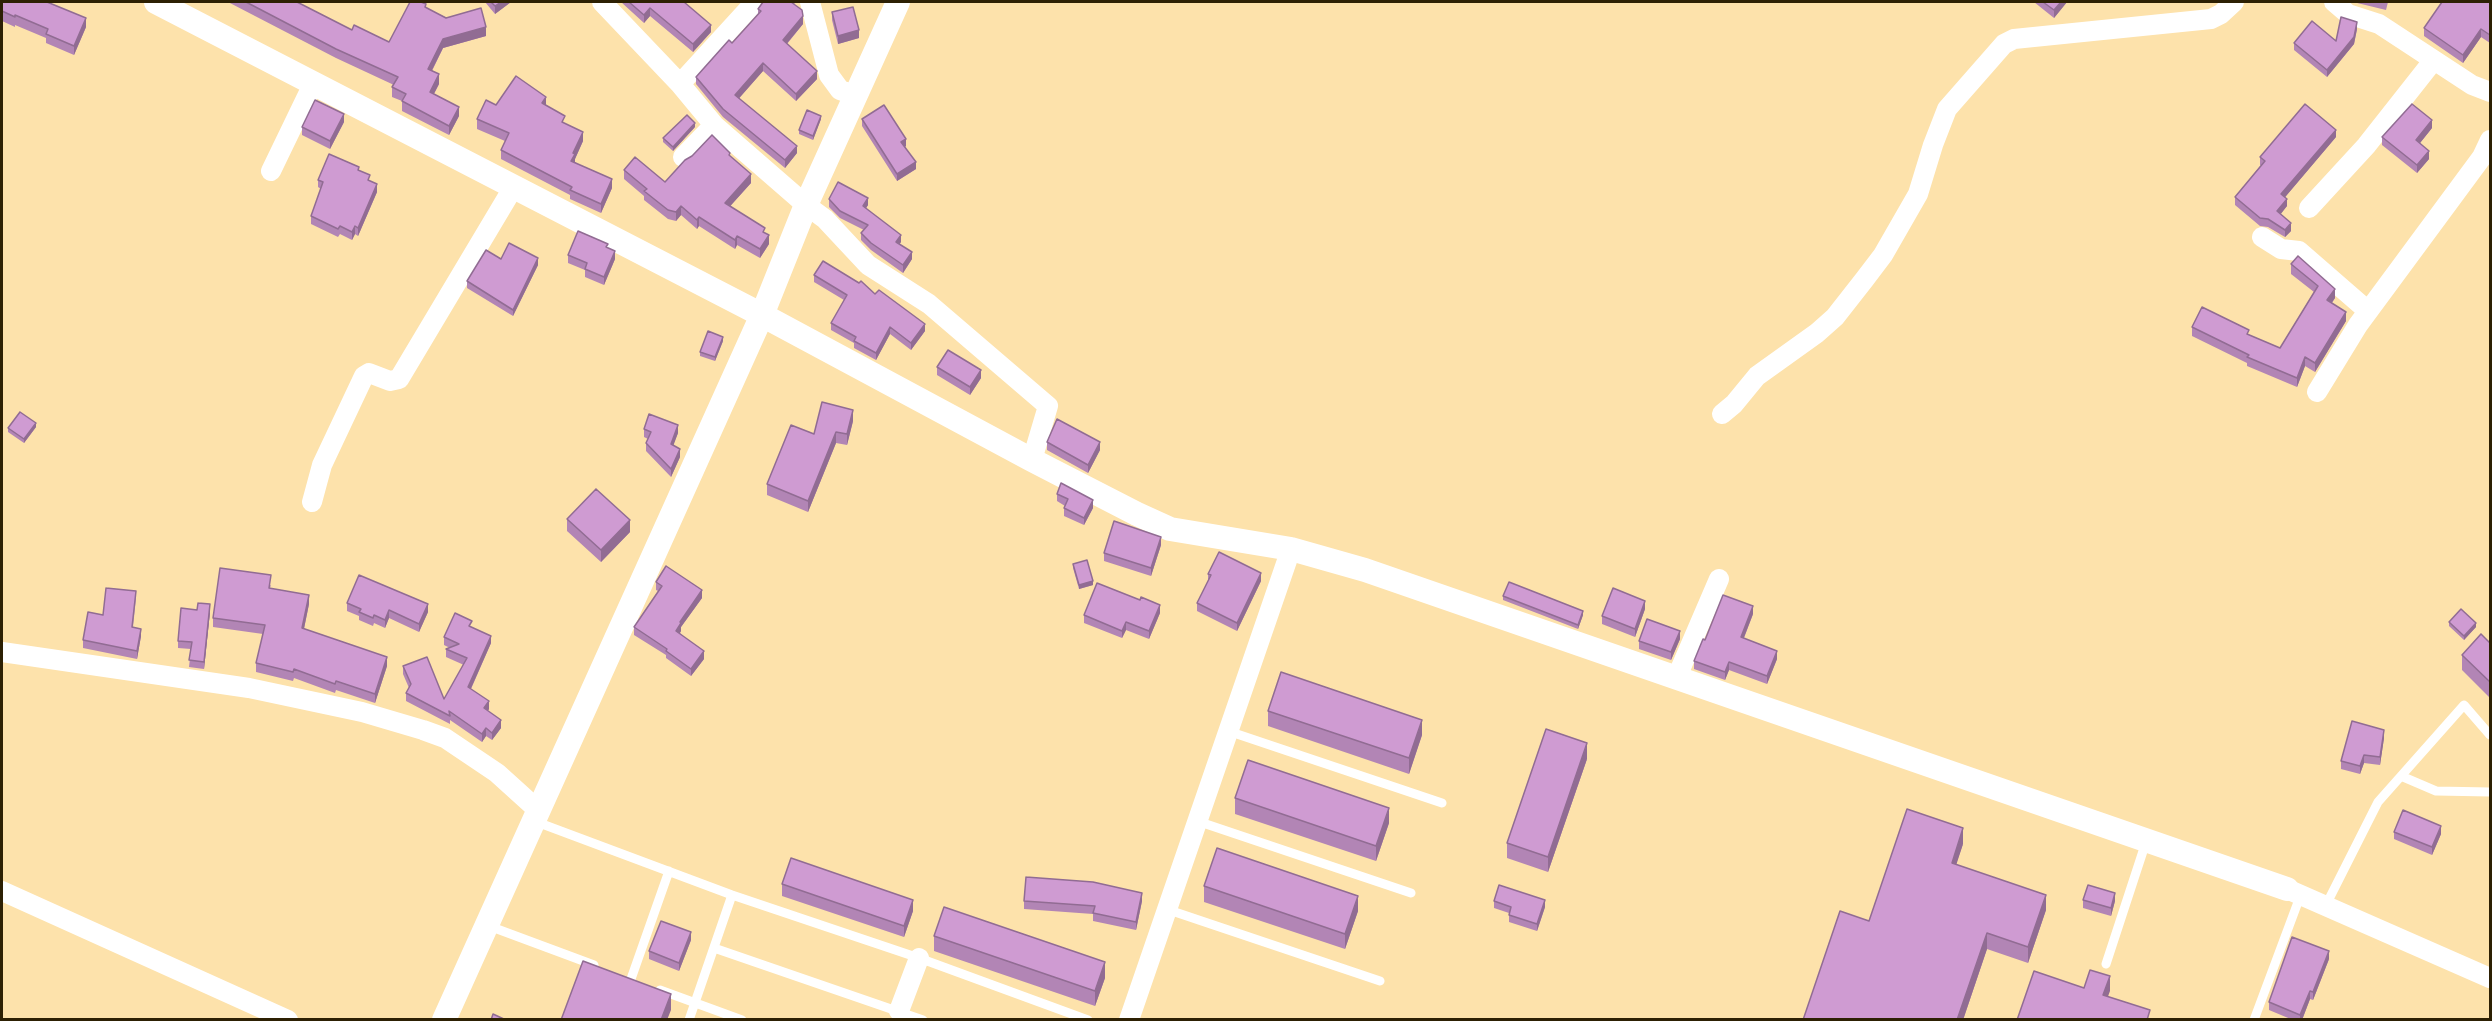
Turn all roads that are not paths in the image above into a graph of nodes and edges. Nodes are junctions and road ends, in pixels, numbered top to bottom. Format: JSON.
{"nodes":[{"id":1,"x":156,"y":2,"type":"edge"},
{"id":2,"x":602,"y":2,"type":"edge"},
{"id":3,"x":755,"y":2,"type":"edge"},
{"id":4,"x":810,"y":2,"type":"edge"},
{"id":5,"x":898,"y":2,"type":"edge"},
{"id":6,"x":2234,"y":2,"type":"edge"},
{"id":7,"x":2334,"y":2,"type":"edge"},
{"id":8,"x":2433,"y":61,"type":"junction"},
{"id":9,"x":313,"y":84,"type":"junction"},
{"id":10,"x":680,"y":84,"type":"junction"},
{"id":11,"x":2490,"y":92,"type":"edge"},
{"id":12,"x":857,"y":96,"type":"junction"},
{"id":13,"x":714,"y":125,"type":"junction"},
{"id":14,"x":2490,"y":140,"type":"edge"},
{"id":15,"x":683,"y":157,"type":"dead end"},
{"id":16,"x":271,"y":171,"type":"dead end"},
{"id":17,"x":513,"y":188,"type":"junction"},
{"id":18,"x":806,"y":205,"type":"junction"},
{"id":19,"x":2308,"y":208,"type":"dead end"},
{"id":20,"x":2262,"y":237,"type":"dead end"},
{"id":21,"x":2368,"y":311,"type":"junction"},
{"id":22,"x":762,"y":315,"type":"junction"},
{"id":23,"x":2316,"y":392,"type":"dead end"},
{"id":24,"x":1722,"y":414,"type":"dead end"},
{"id":25,"x":1032,"y":460,"type":"junction"},
{"id":26,"x":312,"y":502,"type":"dead end"},
{"id":27,"x":1291,"y":549,"type":"junction"},
{"id":28,"x":1719,"y":579,"type":"dead end"},
{"id":29,"x":2,"y":652,"type":"edge"},
{"id":30,"x":1676,"y":679,"type":"junction"},
{"id":31,"x":1227,"y":730,"type":"junction"},
{"id":32,"x":2490,"y":735,"type":"edge"},
{"id":33,"x":2401,"y":776,"type":"junction"},
{"id":34,"x":2490,"y":792,"type":"edge"},
{"id":35,"x":1442,"y":803,"type":"dead end"},
{"id":36,"x":537,"y":816,"type":"junction"},
{"id":37,"x":1196,"y":820,"type":"junction"},
{"id":38,"x":2145,"y":842,"type":"junction"},
{"id":39,"x":669,"y":871,"type":"junction"},
{"id":40,"x":2,"y":891,"type":"edge"},
{"id":41,"x":2294,"y":891,"type":"junction"},
{"id":42,"x":1411,"y":893,"type":"dead end"},
{"id":43,"x":732,"y":895,"type":"junction"},
{"id":44,"x":2326,"y":905,"type":"junction"},
{"id":45,"x":1166,"y":909,"type":"junction"},
{"id":46,"x":487,"y":925,"type":"junction"},
{"id":47,"x":714,"y":948,"type":"junction"},
{"id":48,"x":919,"y":958,"type":"junction"},
{"id":49,"x":2106,"y":964,"type":"dead end"},
{"id":50,"x":609,"y":971,"type":"edge"},
{"id":51,"x":620,"y":975,"type":"edge"},
{"id":52,"x":2490,"y":978,"type":"edge"},
{"id":53,"x":631,"y":979,"type":"junction"},
{"id":54,"x":1380,"y":981,"type":"dead end"},
{"id":55,"x":641,"y":983,"type":"edge"},
{"id":56,"x":652,"y":987,"type":"edge"},
{"id":57,"x":694,"y":1003,"type":"junction"},
{"id":58,"x":898,"y":1015,"type":"edge"},
{"id":59,"x":288,"y":1020,"type":"edge"},
{"id":60,"x":444,"y":1020,"type":"edge"},
{"id":61,"x":689,"y":1020,"type":"edge"},
{"id":62,"x":742,"y":1020,"type":"edge"},
{"id":63,"x":923,"y":1020,"type":"edge"},
{"id":64,"x":1088,"y":1020,"type":"edge"},
{"id":65,"x":1129,"y":1020,"type":"edge"},
{"id":66,"x":2254,"y":1020,"type":"edge"}],
"edges":[{"from":1,"to":9,"type":"street"},
{"from":2,"to":10,"type":"street"},
{"from":3,"to":10,"type":"street"},
{"from":4,"to":12,"type":"street"},
{"from":5,"to":12,"type":"street"},
{"from":6,"to":24,"type":"street"},
{"from":7,"to":8,"type":"street"},
{"from":8,"to":11,"type":"street"},
{"from":8,"to":19,"type":"street"},
{"from":9,"to":16,"type":"street"},
{"from":9,"to":17,"type":"street"},
{"from":10,"to":13,"type":"street"},
{"from":12,"to":18,"type":"street"},
{"from":13,"to":15,"type":"street"},
{"from":13,"to":18,"type":"street"},
{"from":14,"to":21,"type":"street"},
{"from":17,"to":22,"type":"street"},
{"from":17,"to":26,"type":"street"},
{"from":18,"to":22,"type":"street"},
{"from":18,"to":25,"type":"street"},
{"from":20,"to":21,"type":"street"},
{"from":21,"to":23,"type":"street"},
{"from":22,"to":25,"type":"street"},
{"from":22,"to":36,"type":"street"},
{"from":25,"to":27,"type":"street"},
{"from":27,"to":30,"type":"street"},
{"from":27,"to":31,"type":"street"},
{"from":28,"to":30,"type":"street"},
{"from":29,"to":36,"type":"street"},
{"from":30,"to":38,"type":"street"},
{"from":31,"to":35,"type":"lane"},
{"from":31,"to":37,"type":"street"},
{"from":32,"to":33,"type":"lane"},
{"from":33,"to":34,"type":"lane"},
{"from":33,"to":44,"type":"lane"},
{"from":36,"to":39,"type":"lane"},
{"from":36,"to":46,"type":"street"},
{"from":37,"to":42,"type":"lane"},
{"from":37,"to":45,"type":"street"},
{"from":38,"to":41,"type":"street"},
{"from":38,"to":49,"type":"lane"},
{"from":39,"to":43,"type":"lane"},
{"from":39,"to":53,"type":"lane"},
{"from":40,"to":59,"type":"street"},
{"from":41,"to":44,"type":"street"},
{"from":41,"to":66,"type":"lane"},
{"from":43,"to":47,"type":"lane"},
{"from":43,"to":48,"type":"lane"},
{"from":44,"to":52,"type":"street"},
{"from":45,"to":54,"type":"lane"},
{"from":45,"to":65,"type":"street"},
{"from":46,"to":50,"type":"lane"},
{"from":46,"to":60,"type":"street"},
{"from":47,"to":57,"type":"lane"},
{"from":47,"to":58,"type":"lane"},
{"from":48,"to":58,"type":"street"},
{"from":48,"to":64,"type":"lane"},
{"from":51,"to":53,"type":"lane"},
{"from":53,"to":55,"type":"lane"},
{"from":56,"to":57,"type":"lane"},
{"from":57,"to":61,"type":"lane"},
{"from":57,"to":62,"type":"lane"},
{"from":58,"to":63,"type":"lane"}]}
